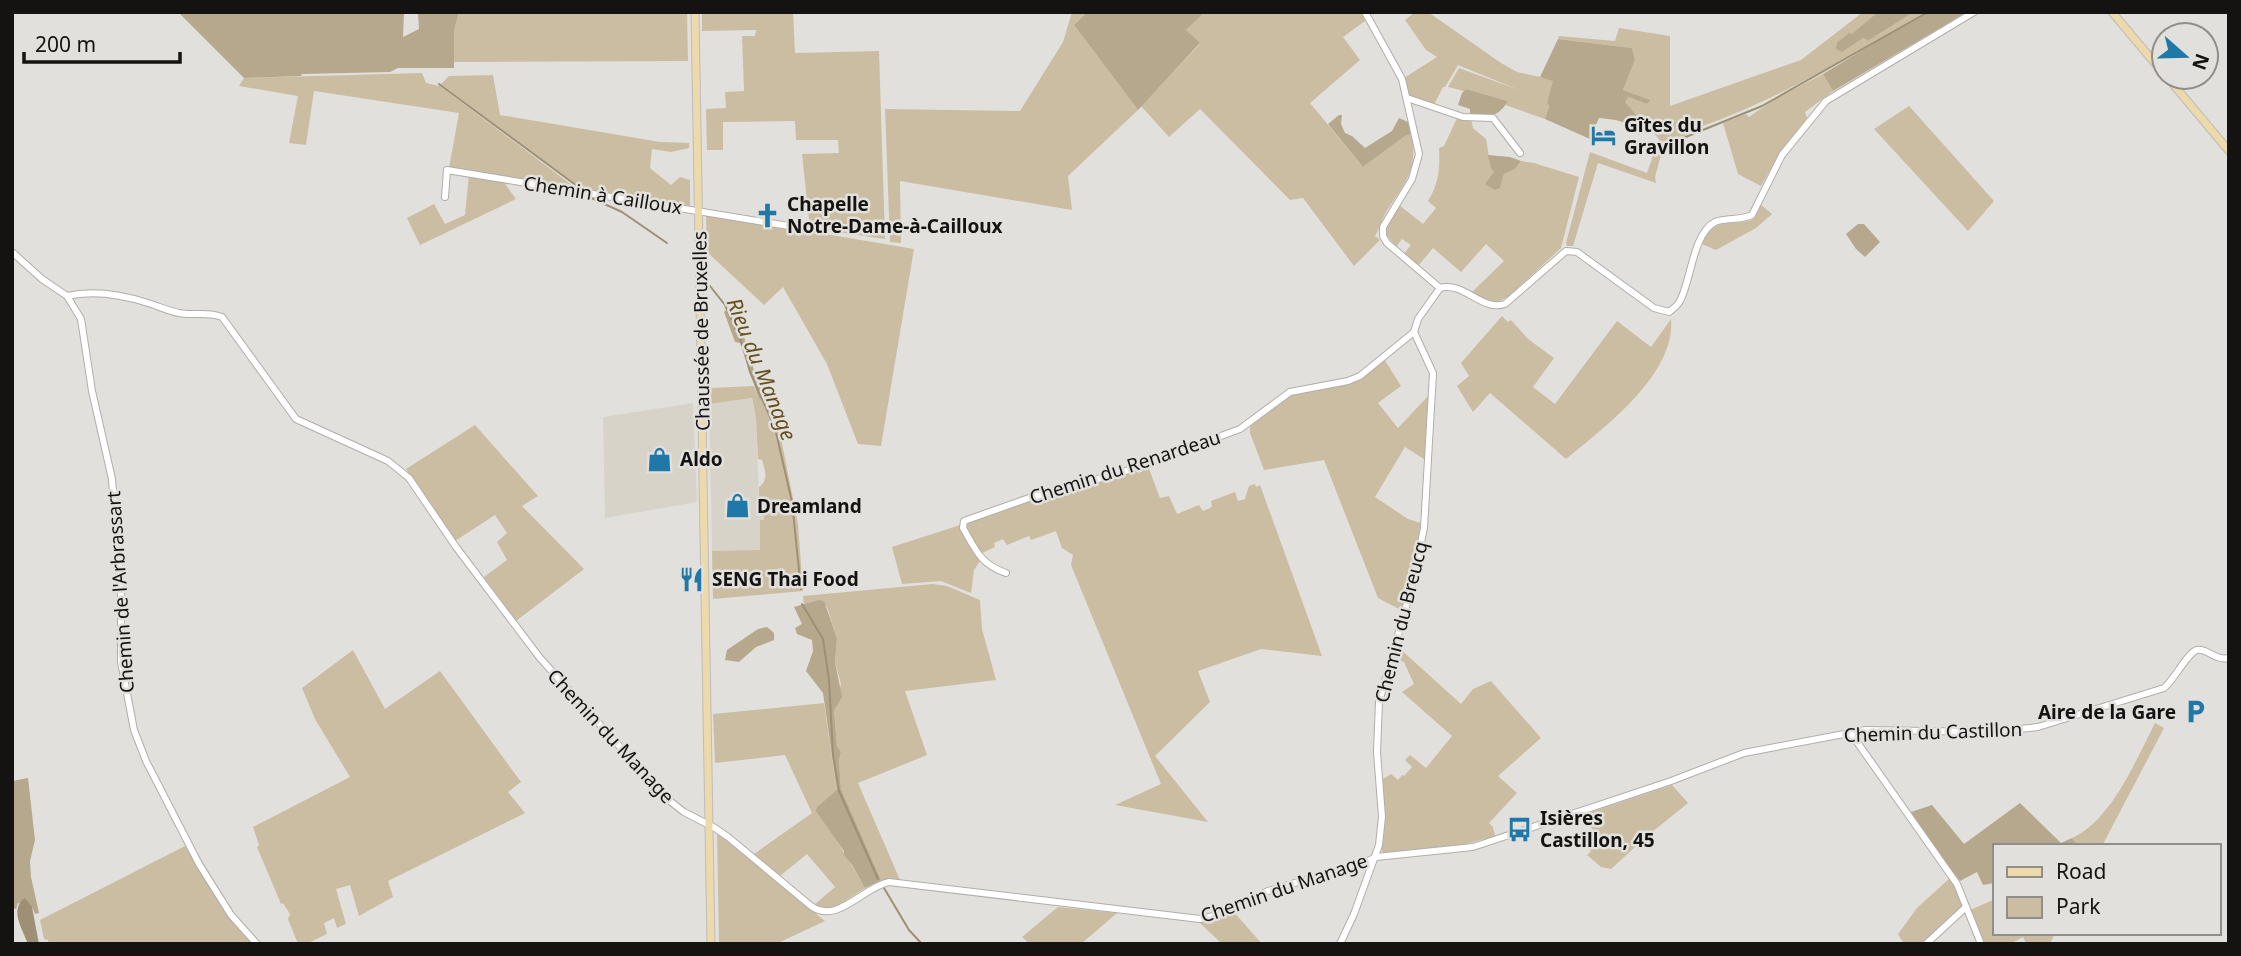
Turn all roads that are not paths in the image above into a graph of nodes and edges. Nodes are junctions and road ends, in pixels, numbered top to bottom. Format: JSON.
{"nodes":[{"id":1,"x":695,"y":12,"type":"edge"},
{"id":2,"x":1364,"y":12,"type":"edge"},
{"id":3,"x":1974,"y":12,"type":"edge"},
{"id":4,"x":2112,"y":12,"type":"edge"},
{"id":5,"x":2150,"y":58,"type":"edge"},
{"id":6,"x":2178,"y":91,"type":"edge"},
{"id":7,"x":1407,"y":98,"type":"junction"},
{"id":8,"x":2229,"y":151,"type":"edge"},
{"id":9,"x":1520,"y":153,"type":"dead end"},
{"id":10,"x":445,"y":197,"type":"dead end"},
{"id":11,"x":699,"y":210,"type":"junction"},
{"id":12,"x":801,"y":228,"type":"dead end"},
{"id":13,"x":12,"y":252,"type":"edge"},
{"id":14,"x":1440,"y":288,"type":"junction"},
{"id":15,"x":67,"y":296,"type":"junction"},
{"id":16,"x":1414,"y":332,"type":"junction"},
{"id":17,"x":1006,"y":573,"type":"dead end"},
{"id":18,"x":2229,"y":657,"type":"edge"},
{"id":19,"x":1850,"y":732,"type":"junction"},
{"id":20,"x":709,"y":825,"type":"junction"},
{"id":21,"x":1377,"y":857,"type":"junction"},
{"id":22,"x":1966,"y":907,"type":"junction"},
{"id":23,"x":257,"y":944,"type":"edge"},
{"id":24,"x":711,"y":944,"type":"edge"},
{"id":25,"x":1340,"y":944,"type":"edge"},
{"id":26,"x":1926,"y":944,"type":"edge"},
{"id":27,"x":1981,"y":944,"type":"edge"}],
"edges":[{"from":1,"to":11,"type":"main road","name":"Chaussée de Bruxelles"},
{"from":2,"to":7,"type":"street"},
{"from":3,"to":14,"type":"street"},
{"from":4,"to":5,"type":"main road"},
{"from":6,"to":8,"type":"main road"},
{"from":7,"to":9,"type":"street"},
{"from":7,"to":14,"type":"street"},
{"from":10,"to":11,"type":"street","name":"Chemin à Cailloux"},
{"from":11,"to":12,"type":"street","name":"Chemin à Cailloux"},
{"from":11,"to":20,"type":"main road","name":"Chaussée de Bruxelles"},
{"from":13,"to":15,"type":"street"},
{"from":14,"to":16,"type":"street"},
{"from":15,"to":20,"type":"street","name":"Chemin du Manage"},
{"from":15,"to":23,"type":"street","name":"Chemin de l'Arbrassart"},
{"from":16,"to":17,"type":"street","name":"Chemin du Renardeau"},
{"from":16,"to":21,"type":"street","name":"Chemin du Breucq"},
{"from":18,"to":19,"type":"street","name":"Chemin du Castillon"},
{"from":19,"to":21,"type":"street","name":"Chemin du Castillon"},
{"from":19,"to":22,"type":"street"},
{"from":20,"to":21,"type":"street","name":"Chemin du Manage"},
{"from":20,"to":24,"type":"main road","name":"Chaussée de Bruxelles"},
{"from":21,"to":25,"type":"street","name":"Chemin du Breucq"},
{"from":22,"to":26,"type":"street"},
{"from":22,"to":27,"type":"street"}]}
